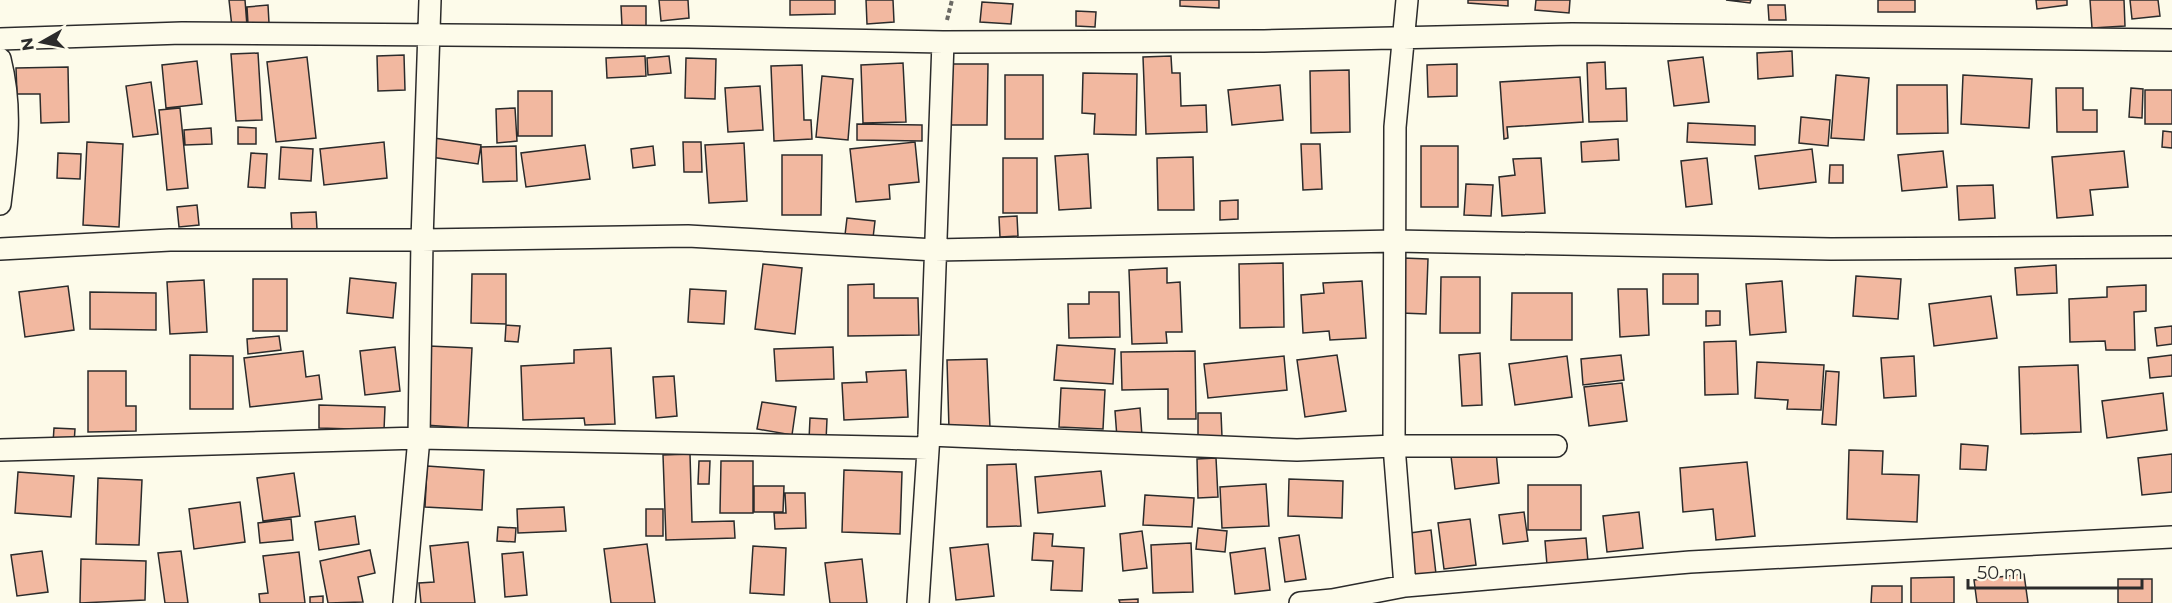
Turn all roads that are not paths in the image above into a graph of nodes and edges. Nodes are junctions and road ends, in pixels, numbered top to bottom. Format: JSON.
{"nodes":[{"id":1,"x":430,"y":0,"type":"edge"},
{"id":2,"x":1407,"y":0,"type":"edge"},
{"id":3,"x":428,"y":34,"type":"junction"},
{"id":4,"x":0,"y":39,"type":"edge"},
{"id":5,"x":1404,"y":39,"type":"junction"},
{"id":6,"x":2172,"y":40,"type":"edge"},
{"id":7,"x":943,"y":42,"type":"junction"},
{"id":8,"x":0,"y":59,"type":"edge"},
{"id":9,"x":0,"y":204,"type":"edge"},
{"id":10,"x":422,"y":240,"type":"junction"},
{"id":11,"x":1395,"y":241,"type":"junction"},
{"id":12,"x":2172,"y":248,"type":"edge"},
{"id":13,"x":0,"y":249,"type":"edge"},
{"id":14,"x":935,"y":250,"type":"junction"},
{"id":15,"x":419,"y":438,"type":"junction"},
{"id":16,"x":928,"y":441,"type":"junction"},
{"id":17,"x":1394,"y":446,"type":"junction"},
{"id":18,"x":1556,"y":446,"type":"dead end"},
{"id":19,"x":0,"y":450,"type":"edge"},
{"id":20,"x":2172,"y":537,"type":"edge"},
{"id":21,"x":1405,"y":586,"type":"junction"},
{"id":22,"x":1331,"y":601,"type":"edge"},
{"id":23,"x":405,"y":603,"type":"edge"},
{"id":24,"x":918,"y":603,"type":"edge"},
{"id":25,"x":1300,"y":603,"type":"edge"}],
"edges":[{"from":1,"to":3,"type":"street"},
{"from":2,"to":5,"type":"street"},
{"from":3,"to":4,"type":"street"},
{"from":3,"to":7,"type":"street"},
{"from":3,"to":10,"type":"street"},
{"from":5,"to":6,"type":"street"},
{"from":5,"to":7,"type":"street"},
{"from":5,"to":11,"type":"street"},
{"from":7,"to":14,"type":"street"},
{"from":8,"to":9,"type":"street"},
{"from":10,"to":13,"type":"street"},
{"from":10,"to":14,"type":"street"},
{"from":10,"to":15,"type":"street"},
{"from":11,"to":12,"type":"street"},
{"from":11,"to":14,"type":"street"},
{"from":11,"to":17,"type":"street"},
{"from":14,"to":16,"type":"street"},
{"from":15,"to":16,"type":"street"},
{"from":15,"to":19,"type":"street"},
{"from":15,"to":23,"type":"street"},
{"from":16,"to":17,"type":"street"},
{"from":16,"to":24,"type":"street"},
{"from":17,"to":18,"type":"street"},
{"from":17,"to":21,"type":"street"},
{"from":20,"to":21,"type":"street"},
{"from":21,"to":22,"type":"street"},
{"from":22,"to":25,"type":"street"}]}
